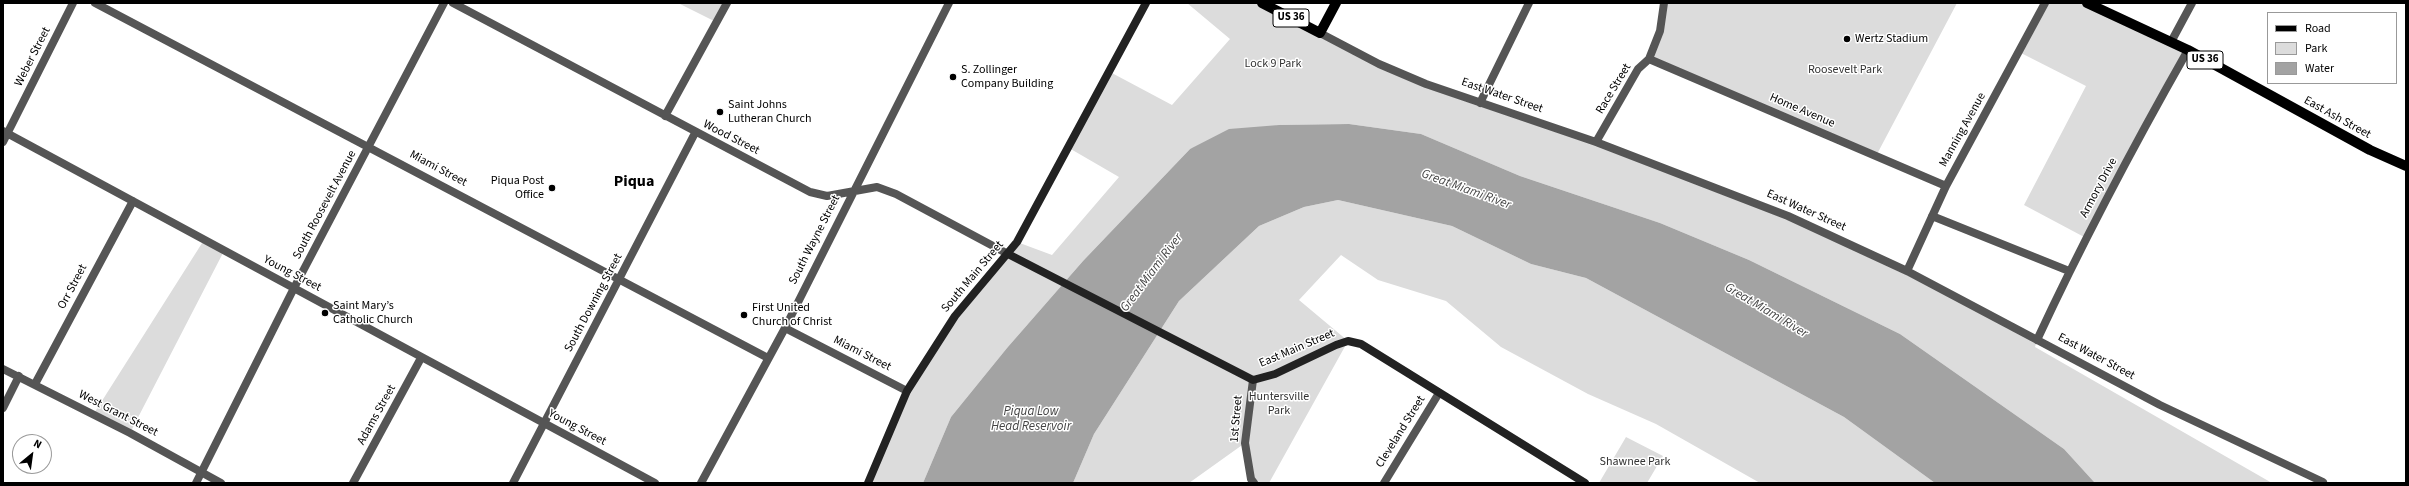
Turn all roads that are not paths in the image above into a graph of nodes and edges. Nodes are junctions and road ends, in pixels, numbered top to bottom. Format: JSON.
{"nodes":[{"id":1,"x":73,"y":3,"type":"edge"},
{"id":2,"x":95,"y":3,"type":"edge"},
{"id":3,"x":444,"y":3,"type":"edge"},
{"id":4,"x":453,"y":3,"type":"edge"},
{"id":5,"x":727,"y":3,"type":"edge"},
{"id":6,"x":1146,"y":3,"type":"edge"},
{"id":7,"x":1262,"y":3,"type":"edge"},
{"id":8,"x":1336,"y":3,"type":"edge"},
{"id":9,"x":1529,"y":3,"type":"edge"},
{"id":10,"x":1664,"y":3,"type":"edge"},
{"id":11,"x":2045,"y":3,"type":"edge"},
{"id":12,"x":2087,"y":3,"type":"edge"},
{"id":13,"x":2192,"y":3,"type":"edge"},
{"id":14,"x":948,"y":5,"type":"edge"},
{"id":15,"x":1320,"y":33,"type":"junction"},
{"id":16,"x":2171,"y":42,"type":"junction"},
{"id":17,"x":2188,"y":50,"type":"junction"},
{"id":18,"x":1649,"y":59,"type":"junction"},
{"id":19,"x":1480,"y":103,"type":"junction"},
{"id":20,"x":665,"y":116,"type":"junction"},
{"id":21,"x":5,"y":132,"type":"edge"},
{"id":22,"x":695,"y":133,"type":"junction"},
{"id":23,"x":3,"y":142,"type":"edge"},
{"id":24,"x":1596,"y":142,"type":"junction"},
{"id":25,"x":370,"y":147,"type":"junction"},
{"id":26,"x":2406,"y":166,"type":"edge"},
{"id":27,"x":1946,"y":186,"type":"junction"},
{"id":28,"x":854,"y":190,"type":"junction"},
{"id":29,"x":133,"y":201,"type":"junction"},
{"id":30,"x":1932,"y":216,"type":"junction"},
{"id":31,"x":1008,"y":254,"type":"junction"},
{"id":32,"x":1907,"y":271,"type":"junction"},
{"id":33,"x":2069,"y":271,"type":"junction"},
{"id":34,"x":620,"y":279,"type":"junction"},
{"id":35,"x":294,"y":288,"type":"junction"},
{"id":36,"x":784,"y":328,"type":"junction"},
{"id":37,"x":2037,"y":340,"type":"junction"},
{"id":38,"x":421,"y":358,"type":"junction"},
{"id":39,"x":768,"y":358,"type":"junction"},
{"id":40,"x":3,"y":369,"type":"edge"},
{"id":41,"x":19,"y":376,"type":"junction"},
{"id":42,"x":1253,"y":380,"type":"junction"},
{"id":43,"x":35,"y":384,"type":"junction"},
{"id":44,"x":907,"y":390,"type":"junction"},
{"id":45,"x":1439,"y":393,"type":"junction"},
{"id":46,"x":3,"y":408,"type":"edge"},
{"id":47,"x":544,"y":424,"type":"junction"},
{"id":48,"x":202,"y":472,"type":"junction"},
{"id":49,"x":2323,"y":482,"type":"edge"},
{"id":50,"x":196,"y":483,"type":"edge"},
{"id":51,"x":221,"y":483,"type":"edge"},
{"id":52,"x":353,"y":483,"type":"edge"},
{"id":53,"x":513,"y":483,"type":"edge"},
{"id":54,"x":655,"y":483,"type":"edge"},
{"id":55,"x":701,"y":483,"type":"edge"},
{"id":56,"x":868,"y":483,"type":"edge"},
{"id":57,"x":1254,"y":483,"type":"edge"},
{"id":58,"x":1384,"y":483,"type":"edge"},
{"id":59,"x":1586,"y":483,"type":"edge"}],
"edges":[{"from":1,"to":21,"type":"street","name":"Weber Street"},
{"from":2,"to":25,"type":"street","name":"Miami Street"},
{"from":3,"to":25,"type":"street","name":"South Roosevelt Avenue"},
{"from":4,"to":20,"type":"street","name":"Wood Street"},
{"from":5,"to":20,"type":"street"},
{"from":6,"to":31,"type":"street","name":"South Main Street"},
{"from":7,"to":15,"type":"main road","name":"East Water Street","number":"US 36"},
{"from":8,"to":15,"type":"main road","number":"US 36"},
{"from":9,"to":19,"type":"street"},
{"from":10,"to":18,"type":"street","name":"Race Street"},
{"from":11,"to":27,"type":"street","name":"Manning Avenue"},
{"from":12,"to":16,"type":"main road","name":"East Ash Street","number":"US 36"},
{"from":13,"to":16,"type":"street"},
{"from":14,"to":28,"type":"street","name":"South Wayne Street"},
{"from":15,"to":19,"type":"street","name":"East Water Street"},
{"from":16,"to":17,"type":"main road","name":"East Ash Street","number":"US 36"},
{"from":17,"to":26,"type":"main road","name":"East Ash Street","number":"US 36"},
{"from":17,"to":33,"type":"street","name":"Armory Drive"},
{"from":18,"to":24,"type":"street","name":"Race Street"},
{"from":18,"to":27,"type":"street","name":"Home Avenue"},
{"from":19,"to":24,"type":"street","name":"East Water Street"},
{"from":20,"to":22,"type":"street","name":"Wood Street"},
{"from":21,"to":23,"type":"street","name":"Weber Street"},
{"from":21,"to":29,"type":"street","name":"Young Street"},
{"from":22,"to":28,"type":"street","name":"Wood Street"},
{"from":22,"to":34,"type":"street","name":"South Downing Street"},
{"from":24,"to":32,"type":"street","name":"East Water Street"},
{"from":25,"to":34,"type":"street","name":"Miami Street"},
{"from":25,"to":35,"type":"street","name":"South Roosevelt Avenue"},
{"from":27,"to":30,"type":"street","name":"Manning Avenue"},
{"from":28,"to":31,"type":"street","name":"Wood Street"},
{"from":28,"to":36,"type":"street","name":"South Wayne Street"},
{"from":29,"to":35,"type":"street","name":"Young Street"},
{"from":29,"to":43,"type":"street","name":"Orr Street"},
{"from":30,"to":32,"type":"street","name":"Manning Avenue"},
{"from":30,"to":33,"type":"street"},
{"from":31,"to":42,"type":"street","name":"East Main Street"},
{"from":31,"to":44,"type":"street","name":"South Main Street"},
{"from":32,"to":37,"type":"street","name":"East Water Street"},
{"from":33,"to":37,"type":"street","name":"Armory Drive"},
{"from":34,"to":39,"type":"street","name":"Miami Street"},
{"from":34,"to":47,"type":"street","name":"South Downing Street"},
{"from":35,"to":38,"type":"street","name":"Young Street"},
{"from":35,"to":48,"type":"street","name":"South Roosevelt Avenue"},
{"from":36,"to":39,"type":"street","name":"South Wayne Street"},
{"from":36,"to":44,"type":"street","name":"Miami Street"},
{"from":37,"to":49,"type":"street","name":"East Water Street"},
{"from":38,"to":47,"type":"street","name":"Young Street"},
{"from":38,"to":52,"type":"street","name":"Adams Street"},
{"from":39,"to":55,"type":"street","name":"South Wayne Street"},
{"from":40,"to":41,"type":"street","name":"West Grant Street"},
{"from":41,"to":43,"type":"street","name":"West Grant Street"},
{"from":41,"to":46,"type":"street"},
{"from":42,"to":45,"type":"street","name":"East Main Street"},
{"from":42,"to":57,"type":"street","name":"1st Street"},
{"from":43,"to":48,"type":"street","name":"West Grant Street"},
{"from":44,"to":56,"type":"street","name":"South Main Street"},
{"from":45,"to":58,"type":"street","name":"Cleveland Street"},
{"from":45,"to":59,"type":"street","name":"East Main Street"},
{"from":47,"to":53,"type":"street","name":"South Downing Street"},
{"from":47,"to":54,"type":"street","name":"Young Street"},
{"from":48,"to":50,"type":"street","name":"South Roosevelt Avenue"},
{"from":48,"to":51,"type":"street","name":"West Grant Street"}]}
